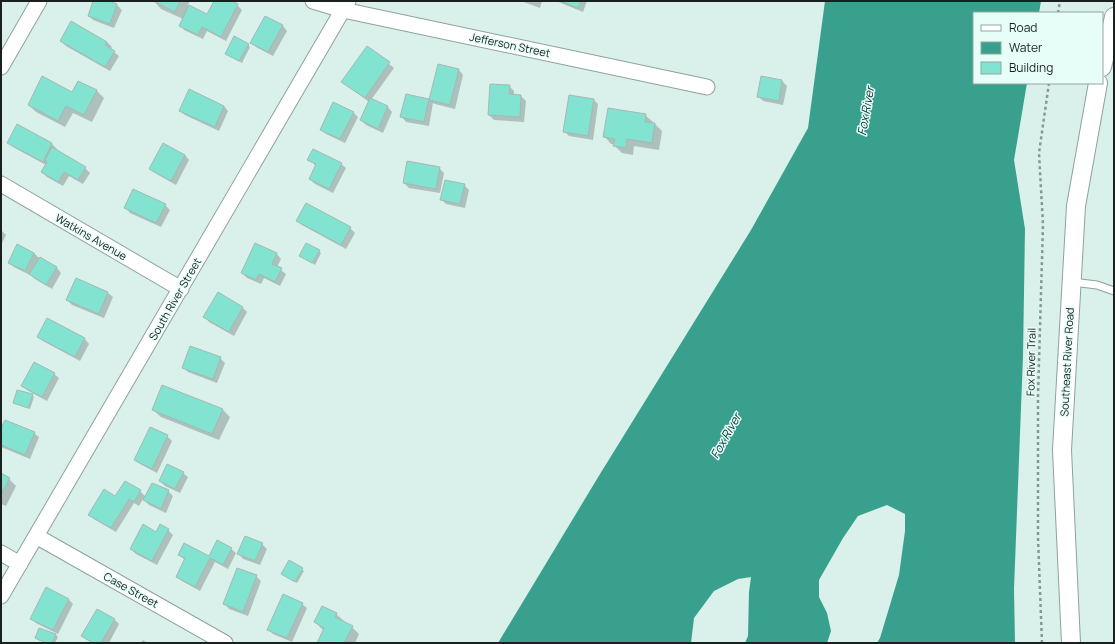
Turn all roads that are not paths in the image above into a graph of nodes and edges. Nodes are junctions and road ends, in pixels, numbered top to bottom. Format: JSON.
{"nodes":[{"id":1,"x":39,"y":1,"type":"edge"},
{"id":2,"x":313,"y":1,"type":"edge"},
{"id":3,"x":345,"y":5,"type":"edge"},
{"id":4,"x":1114,"y":17,"type":"edge"},
{"id":5,"x":1103,"y":63,"type":"edge"},
{"id":6,"x":1,"y":67,"type":"edge"},
{"id":7,"x":1098,"y":84,"type":"edge"},
{"id":8,"x":707,"y":87,"type":"dead end"},
{"id":9,"x":1,"y":184,"type":"edge"},
{"id":10,"x":1072,"y":282,"type":"junction"},
{"id":11,"x":180,"y":289,"type":"junction"},
{"id":12,"x":1114,"y":291,"type":"edge"},
{"id":13,"x":36,"y":536,"type":"junction"},
{"id":14,"x":1,"y":553,"type":"edge"},
{"id":15,"x":20,"y":564,"type":"junction"},
{"id":16,"x":1,"y":596,"type":"edge"},
{"id":17,"x":225,"y":643,"type":"edge"},
{"id":18,"x":1071,"y":643,"type":"edge"}],
"edges":[{"from":1,"to":6,"type":"street"},
{"from":2,"to":3,"type":"street","name":"Jefferson Street"},
{"from":3,"to":8,"type":"street","name":"Jefferson Street"},
{"from":3,"to":11,"type":"street","name":"South River Street"},
{"from":4,"to":5,"type":"street"},
{"from":7,"to":10,"type":"street","name":"Southeast River Road"},
{"from":9,"to":11,"type":"street","name":"Watkins Avenue"},
{"from":10,"to":12,"type":"lane"},
{"from":10,"to":18,"type":"street","name":"Southeast River Road"},
{"from":11,"to":13,"type":"street","name":"South River Street"},
{"from":13,"to":15,"type":"street","name":"South River Street"},
{"from":13,"to":17,"type":"street","name":"Case Street"},
{"from":14,"to":15,"type":"street"},
{"from":15,"to":16,"type":"street","name":"South River Street"}]}
